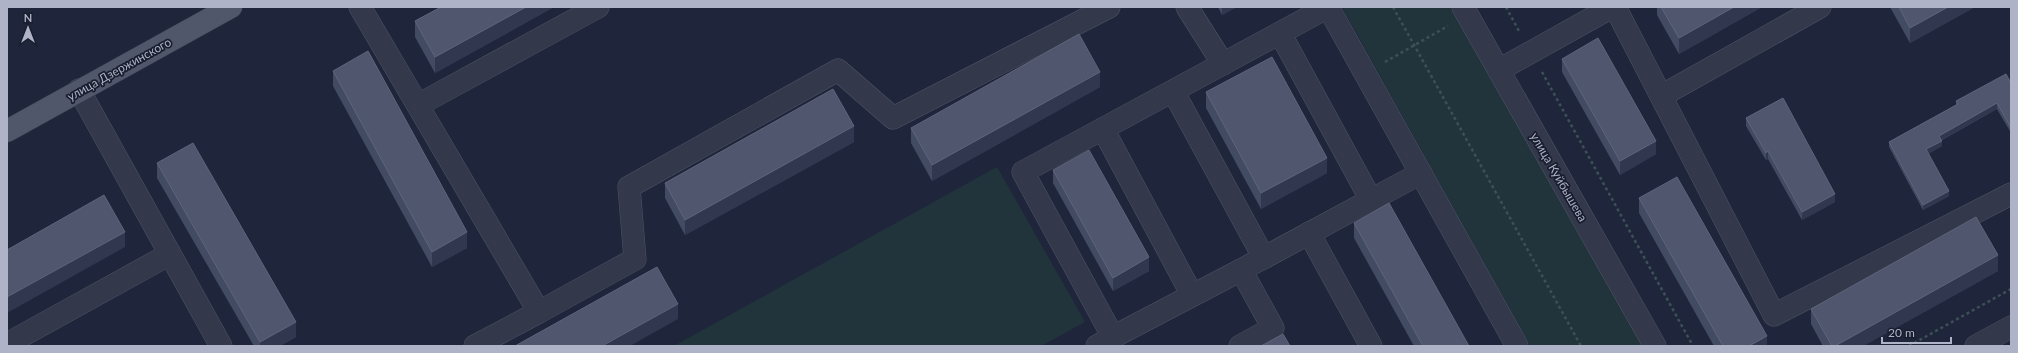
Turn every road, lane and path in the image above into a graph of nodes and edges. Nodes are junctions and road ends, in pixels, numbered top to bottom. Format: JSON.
{"nodes":[{"id":1,"x":231,"y":7,"type":"edge"},
{"id":2,"x":360,"y":7,"type":"edge"},
{"id":3,"x":598,"y":7,"type":"edge"},
{"id":4,"x":1108,"y":7,"type":"edge"},
{"id":5,"x":1187,"y":7,"type":"edge"},
{"id":6,"x":1328,"y":7,"type":"edge"},
{"id":7,"x":1392,"y":7,"type":"edge"},
{"id":8,"x":1506,"y":7,"type":"edge"},
{"id":9,"x":1612,"y":7,"type":"edge"},
{"id":10,"x":1615,"y":7,"type":"edge"},
{"id":11,"x":1820,"y":7,"type":"edge"},
{"id":12,"x":1466,"y":11,"type":"edge"},
{"id":13,"x":1280,"y":33,"type":"junction"},
{"id":14,"x":1414,"y":46,"type":"junction"},
{"id":15,"x":1531,"y":52,"type":"junction"},
{"id":16,"x":1223,"y":64,"type":"junction"},
{"id":17,"x":1499,"y":70,"type":"junction"},
{"id":18,"x":1366,"y":74,"type":"junction"},
{"id":19,"x":79,"y":90,"type":"junction"},
{"id":20,"x":1172,"y":91,"type":"junction"},
{"id":21,"x":1661,"y":96,"type":"junction"},
{"id":22,"x":418,"y":105,"type":"junction"},
{"id":23,"x":1103,"y":129,"type":"junction"},
{"id":24,"x":7,"y":131,"type":"edge"},
{"id":25,"x":1421,"y":173,"type":"junction"},
{"id":26,"x":2010,"y":198,"type":"edge"},
{"id":27,"x":1371,"y":200,"type":"junction"},
{"id":28,"x":1309,"y":233,"type":"junction"},
{"id":29,"x":170,"y":254,"type":"junction"},
{"id":30,"x":1264,"y":258,"type":"junction"},
{"id":31,"x":1241,"y":270,"type":"junction"},
{"id":32,"x":2011,"y":289,"type":"edge"},
{"id":33,"x":1192,"y":295,"type":"junction"},
{"id":34,"x":539,"y":312,"type":"junction"},
{"id":35,"x":2011,"y":327,"type":"edge"},
{"id":36,"x":1105,"y":342,"type":"edge"},
{"id":37,"x":7,"y":344,"type":"edge"},
{"id":38,"x":222,"y":346,"type":"edge"},
{"id":39,"x":475,"y":346,"type":"edge"},
{"id":40,"x":1240,"y":346,"type":"edge"},
{"id":41,"x":1372,"y":346,"type":"edge"},
{"id":42,"x":1517,"y":346,"type":"edge"},
{"id":43,"x":1581,"y":346,"type":"edge"},
{"id":44,"x":1655,"y":346,"type":"edge"},
{"id":45,"x":1693,"y":346,"type":"edge"},
{"id":46,"x":1909,"y":346,"type":"edge"},
{"id":47,"x":1976,"y":346,"type":"edge"}],
"edges":[{"from":1,"to":19,"type":"main road","name":"улица Дзержинского"},
{"from":2,"to":22,"type":"street"},
{"from":3,"to":22,"type":"street"},
{"from":4,"to":34,"type":"street"},
{"from":5,"to":16,"type":"street"},
{"from":6,"to":13,"type":"street"},
{"from":6,"to":18,"type":"street"},
{"from":7,"to":14,"type":"path"},
{"from":8,"to":15,"type":"path"},
{"from":9,"to":15,"type":"street"},
{"from":10,"to":21,"type":"street"},
{"from":11,"to":21,"type":"street"},
{"from":12,"to":14,"type":"path"},
{"from":12,"to":17,"type":"street","name":"улица Куйбышева"},
{"from":13,"to":16,"type":"street"},
{"from":13,"to":27,"type":"street"},
{"from":14,"to":18,"type":"path"},
{"from":14,"to":43,"type":"path"},
{"from":15,"to":17,"type":"street"},
{"from":15,"to":45,"type":"path"},
{"from":16,"to":20,"type":"street"},
{"from":17,"to":44,"type":"street","name":"улица Куйбышева"},
{"from":18,"to":25,"type":"street"},
{"from":19,"to":24,"type":"main road","name":"улица Дзержинского"},
{"from":19,"to":29,"type":"street"},
{"from":20,"to":23,"type":"street"},
{"from":20,"to":30,"type":"street"},
{"from":21,"to":26,"type":"street"},
{"from":22,"to":34,"type":"street"},
{"from":23,"to":33,"type":"street"},
{"from":23,"to":36,"type":"street"},
{"from":25,"to":27,"type":"street"},
{"from":25,"to":42,"type":"street"},
{"from":27,"to":28,"type":"street"},
{"from":28,"to":30,"type":"street"},
{"from":28,"to":41,"type":"street"},
{"from":29,"to":37,"type":"street"},
{"from":29,"to":38,"type":"street"},
{"from":30,"to":31,"type":"street"},
{"from":31,"to":33,"type":"street"},
{"from":31,"to":40,"type":"street"},
{"from":32,"to":46,"type":"path"},
{"from":33,"to":36,"type":"street"},
{"from":34,"to":39,"type":"street"},
{"from":35,"to":47,"type":"street"}]}
